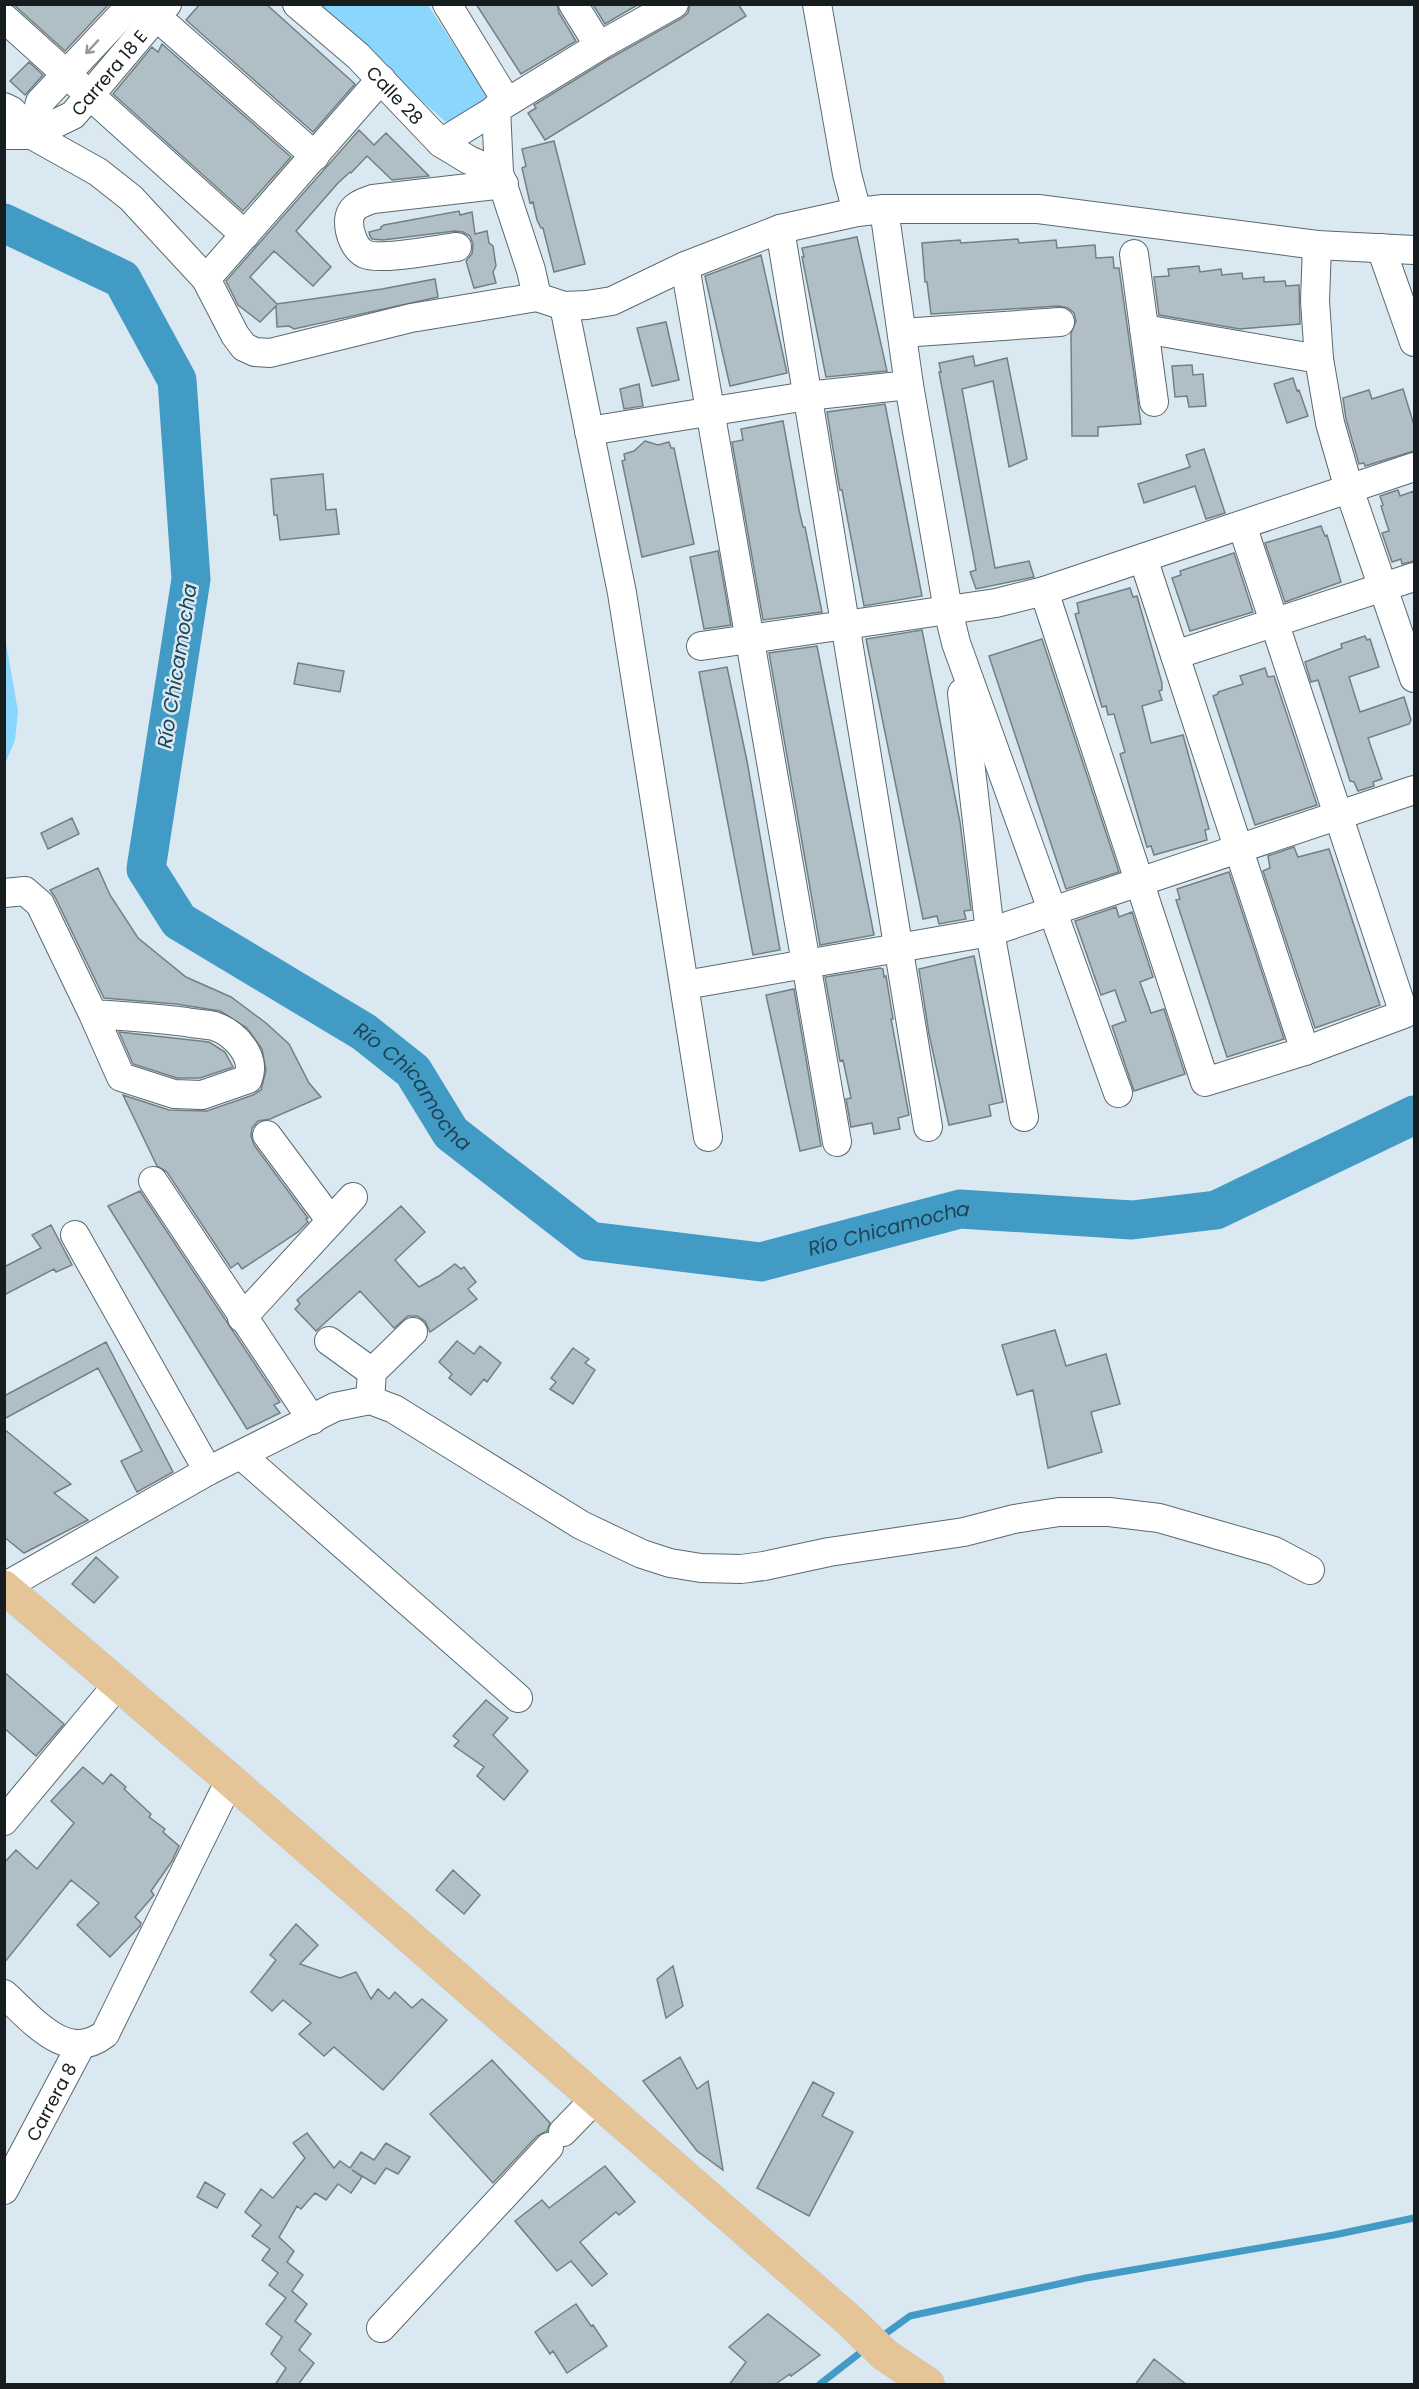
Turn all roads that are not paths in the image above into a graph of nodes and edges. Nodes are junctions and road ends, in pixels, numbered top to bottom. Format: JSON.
{"nodes":[{"id":1,"x":297,"y":4,"type":"edge"},
{"id":2,"x":447,"y":4,"type":"edge"},
{"id":3,"x":573,"y":4,"type":"edge"},
{"id":4,"x":674,"y":4,"type":"edge"},
{"id":5,"x":817,"y":4,"type":"edge"},
{"id":6,"x":149,"y":8,"type":"edge"},
{"id":7,"x":4,"y":18,"type":"edge"},
{"id":8,"x":600,"y":46,"type":"junction"},
{"id":9,"x":67,"y":73,"type":"junction"},
{"id":10,"x":381,"y":80,"type":"junction"},
{"id":11,"x":91,"y":94,"type":"junction"},
{"id":12,"x":502,"y":105,"type":"junction"},
{"id":13,"x":4,"y":107,"type":"edge"},
{"id":14,"x":4,"y":135,"type":"edge"},
{"id":15,"x":33,"y":135,"type":"junction"},
{"id":16,"x":441,"y":143,"type":"junction"},
{"id":17,"x":315,"y":156,"type":"junction"},
{"id":18,"x":501,"y":179,"type":"junction"},
{"id":19,"x":871,"y":210,"type":"junction"},
{"id":20,"x":780,"y":229,"type":"junction"},
{"id":21,"x":245,"y":235,"type":"junction"},
{"id":22,"x":1317,"y":244,"type":"junction"},
{"id":23,"x":457,"y":247,"type":"dead end"},
{"id":24,"x":1381,"y":248,"type":"junction"},
{"id":25,"x":1414,"y":250,"type":"edge"},
{"id":26,"x":1134,"y":254,"type":"dead end"},
{"id":27,"x":685,"y":266,"type":"junction"},
{"id":28,"x":206,"y":279,"type":"junction"},
{"id":29,"x":551,"y":301,"type":"junction"},
{"id":30,"x":1060,"y":322,"type":"dead end"},
{"id":31,"x":1144,"y":329,"type":"junction"},
{"id":32,"x":902,"y":333,"type":"junction"},
{"id":33,"x":1414,"y":342,"type":"edge"},
{"id":34,"x":1319,"y":358,"type":"junction"},
{"id":35,"x":909,"y":385,"type":"junction"},
{"id":36,"x":807,"y":396,"type":"junction"},
{"id":37,"x":1154,"y":402,"type":"dead end"},
{"id":38,"x":711,"y":411,"type":"junction"},
{"id":39,"x":589,"y":430,"type":"junction"},
{"id":40,"x":1414,"y":467,"type":"edge"},
{"id":41,"x":1349,"y":489,"type":"junction"},
{"id":42,"x":1242,"y":525,"type":"junction"},
{"id":43,"x":1143,"y":558,"type":"junction"},
{"id":44,"x":1414,"y":577,"type":"edge"},
{"id":45,"x":1383,"y":587,"type":"junction"},
{"id":46,"x":1044,"y":591,"type":"junction"},
{"id":47,"x":948,"y":610,"type":"junction"},
{"id":48,"x":1274,"y":623,"type":"junction"},
{"id":49,"x":845,"y":625,"type":"junction"},
{"id":50,"x":750,"y":639,"type":"junction"},
{"id":51,"x":956,"y":643,"type":"junction"},
{"id":52,"x":701,"y":646,"type":"dead end"},
{"id":53,"x":1175,"y":655,"type":"junction"},
{"id":54,"x":1414,"y":678,"type":"edge"},
{"id":55,"x":1414,"y":790,"type":"edge"},
{"id":56,"x":1338,"y":815,"type":"junction"},
{"id":57,"x":1238,"y":848,"type":"junction"},
{"id":58,"x":1139,"y":881,"type":"junction"},
{"id":59,"x":4,"y":894,"type":"edge"},
{"id":60,"x":1052,"y":910,"type":"junction"},
{"id":61,"x":990,"y":932,"type":"junction"},
{"id":62,"x":898,"y":948,"type":"junction"},
{"id":63,"x":806,"y":964,"type":"junction"},
{"id":64,"x":685,"y":985,"type":"junction"},
{"id":65,"x":93,"y":1014,"type":"junction"},
{"id":66,"x":1305,"y":1051,"type":"junction"},
{"id":67,"x":1118,"y":1093,"type":"dead end"},
{"id":68,"x":1024,"y":1117,"type":"dead end"},
{"id":69,"x":928,"y":1127,"type":"dead end"},
{"id":70,"x":267,"y":1135,"type":"dead end"},
{"id":71,"x":708,"y":1137,"type":"dead end"},
{"id":72,"x":837,"y":1142,"type":"dead end"},
{"id":73,"x":153,"y":1181,"type":"dead end"},
{"id":74,"x":353,"y":1197,"type":"dead end"},
{"id":75,"x":331,"y":1221,"type":"junction"},
{"id":76,"x":75,"y":1235,"type":"dead end"},
{"id":77,"x":242,"y":1318,"type":"junction"},
{"id":78,"x":413,"y":1332,"type":"dead end"},
{"id":79,"x":329,"y":1341,"type":"dead end"},
{"id":80,"x":372,"y":1372,"type":"junction"},
{"id":81,"x":370,"y":1400,"type":"junction"},
{"id":82,"x":312,"y":1420,"type":"junction"},
{"id":83,"x":241,"y":1455,"type":"junction"},
{"id":84,"x":208,"y":1471,"type":"junction"},
{"id":85,"x":1310,"y":1570,"type":"dead end"},
{"id":86,"x":4,"y":1587,"type":"edge"},
{"id":87,"x":118,"y":1684,"type":"junction"},
{"id":88,"x":518,"y":1698,"type":"dead end"},
{"id":89,"x":230,"y":1780,"type":"junction"},
{"id":90,"x":4,"y":1821,"type":"edge"},
{"id":91,"x":4,"y":1994,"type":"edge"},
{"id":92,"x":81,"y":2045,"type":"junction"},
{"id":93,"x":595,"y":2099,"type":"junction"},
{"id":94,"x":4,"y":2190,"type":"edge"},
{"id":95,"x":381,"y":2328,"type":"dead end"},
{"id":96,"x":928,"y":2385,"type":"edge"}],
"edges":[{"from":1,"to":10,"type":"street","name":"Calle 28"},
{"from":2,"to":12,"type":"street"},
{"from":3,"to":8,"type":"street"},
{"from":4,"to":8,"type":"street"},
{"from":5,"to":19,"type":"street"},
{"from":6,"to":9,"type":"street","name":"Carrera 18 E","one_way":true},
{"from":6,"to":11,"type":"street","name":"Carrera 18 E"},
{"from":6,"to":17,"type":"street"},
{"from":7,"to":9,"type":"street"},
{"from":8,"to":12,"type":"street"},
{"from":9,"to":11,"type":"street"},
{"from":9,"to":15,"type":"street","name":"Carrera 18 E"},
{"from":10,"to":16,"type":"street","name":"Calle 28"},
{"from":10,"to":17,"type":"street"},
{"from":11,"to":15,"type":"street","name":"Carrera 18 E"},
{"from":11,"to":21,"type":"street"},
{"from":12,"to":16,"type":"street"},
{"from":12,"to":18,"type":"street"},
{"from":13,"to":15,"type":"street"},
{"from":14,"to":15,"type":"street"},
{"from":15,"to":28,"type":"street"},
{"from":16,"to":18,"type":"street","name":"Calle 28"},
{"from":17,"to":21,"type":"street"},
{"from":18,"to":23,"type":"street"},
{"from":18,"to":29,"type":"street"},
{"from":19,"to":20,"type":"street"},
{"from":19,"to":22,"type":"street"},
{"from":19,"to":32,"type":"street"},
{"from":20,"to":27,"type":"street"},
{"from":20,"to":36,"type":"street"},
{"from":21,"to":28,"type":"street"},
{"from":22,"to":24,"type":"street"},
{"from":22,"to":34,"type":"street"},
{"from":24,"to":25,"type":"street"},
{"from":24,"to":33,"type":"street"},
{"from":26,"to":31,"type":"street"},
{"from":27,"to":29,"type":"street"},
{"from":27,"to":38,"type":"street"},
{"from":28,"to":29,"type":"street"},
{"from":29,"to":39,"type":"street"},
{"from":30,"to":32,"type":"street"},
{"from":31,"to":34,"type":"street"},
{"from":31,"to":37,"type":"street"},
{"from":32,"to":35,"type":"street"},
{"from":34,"to":41,"type":"street"},
{"from":35,"to":36,"type":"street"},
{"from":35,"to":47,"type":"street"},
{"from":36,"to":38,"type":"street"},
{"from":36,"to":49,"type":"street"},
{"from":38,"to":39,"type":"street"},
{"from":38,"to":50,"type":"street"},
{"from":39,"to":64,"type":"street"},
{"from":40,"to":41,"type":"street"},
{"from":41,"to":42,"type":"street"},
{"from":41,"to":45,"type":"street"},
{"from":42,"to":43,"type":"street"},
{"from":42,"to":48,"type":"street"},
{"from":43,"to":46,"type":"street"},
{"from":43,"to":53,"type":"street"},
{"from":44,"to":45,"type":"street"},
{"from":45,"to":48,"type":"street"},
{"from":45,"to":54,"type":"street"},
{"from":46,"to":47,"type":"street"},
{"from":46,"to":58,"type":"street"},
{"from":47,"to":49,"type":"street"},
{"from":47,"to":51,"type":"street"},
{"from":48,"to":53,"type":"street"},
{"from":48,"to":56,"type":"street"},
{"from":49,"to":50,"type":"street"},
{"from":49,"to":62,"type":"street"},
{"from":50,"to":52,"type":"street"},
{"from":50,"to":63,"type":"street"},
{"from":51,"to":60,"type":"street"},
{"from":51,"to":61,"type":"street"},
{"from":53,"to":57,"type":"street"},
{"from":55,"to":56,"type":"street"},
{"from":56,"to":57,"type":"street"},
{"from":56,"to":66,"type":"street"},
{"from":57,"to":58,"type":"street"},
{"from":57,"to":66,"type":"street"},
{"from":58,"to":60,"type":"street"},
{"from":58,"to":66,"type":"street"},
{"from":59,"to":65,"type":"street"},
{"from":60,"to":61,"type":"street"},
{"from":60,"to":67,"type":"street"},
{"from":61,"to":62,"type":"street"},
{"from":61,"to":68,"type":"street"},
{"from":62,"to":63,"type":"street"},
{"from":62,"to":69,"type":"street"},
{"from":63,"to":64,"type":"street"},
{"from":63,"to":72,"type":"street"},
{"from":64,"to":71,"type":"street"},
{"from":65,"to":65,"type":"street"},
{"from":70,"to":75,"type":"street"},
{"from":73,"to":77,"type":"street"},
{"from":74,"to":75,"type":"street"},
{"from":75,"to":77,"type":"street"},
{"from":76,"to":84,"type":"street"},
{"from":77,"to":82,"type":"street"},
{"from":78,"to":80,"type":"street"},
{"from":79,"to":80,"type":"street"},
{"from":80,"to":81,"type":"street"},
{"from":81,"to":82,"type":"street"},
{"from":81,"to":85,"type":"street"},
{"from":82,"to":83,"type":"street"},
{"from":83,"to":84,"type":"street"},
{"from":83,"to":88,"type":"street"},
{"from":84,"to":86,"type":"street"},
{"from":86,"to":87,"type":"main road"},
{"from":87,"to":89,"type":"main road"},
{"from":87,"to":90,"type":"street"},
{"from":89,"to":92,"type":"street"},
{"from":89,"to":93,"type":"main road"},
{"from":91,"to":92,"type":"street"},
{"from":92,"to":94,"type":"street","name":"Carrera 8"},
{"from":93,"to":95,"type":"street"},
{"from":93,"to":96,"type":"main road"}]}
